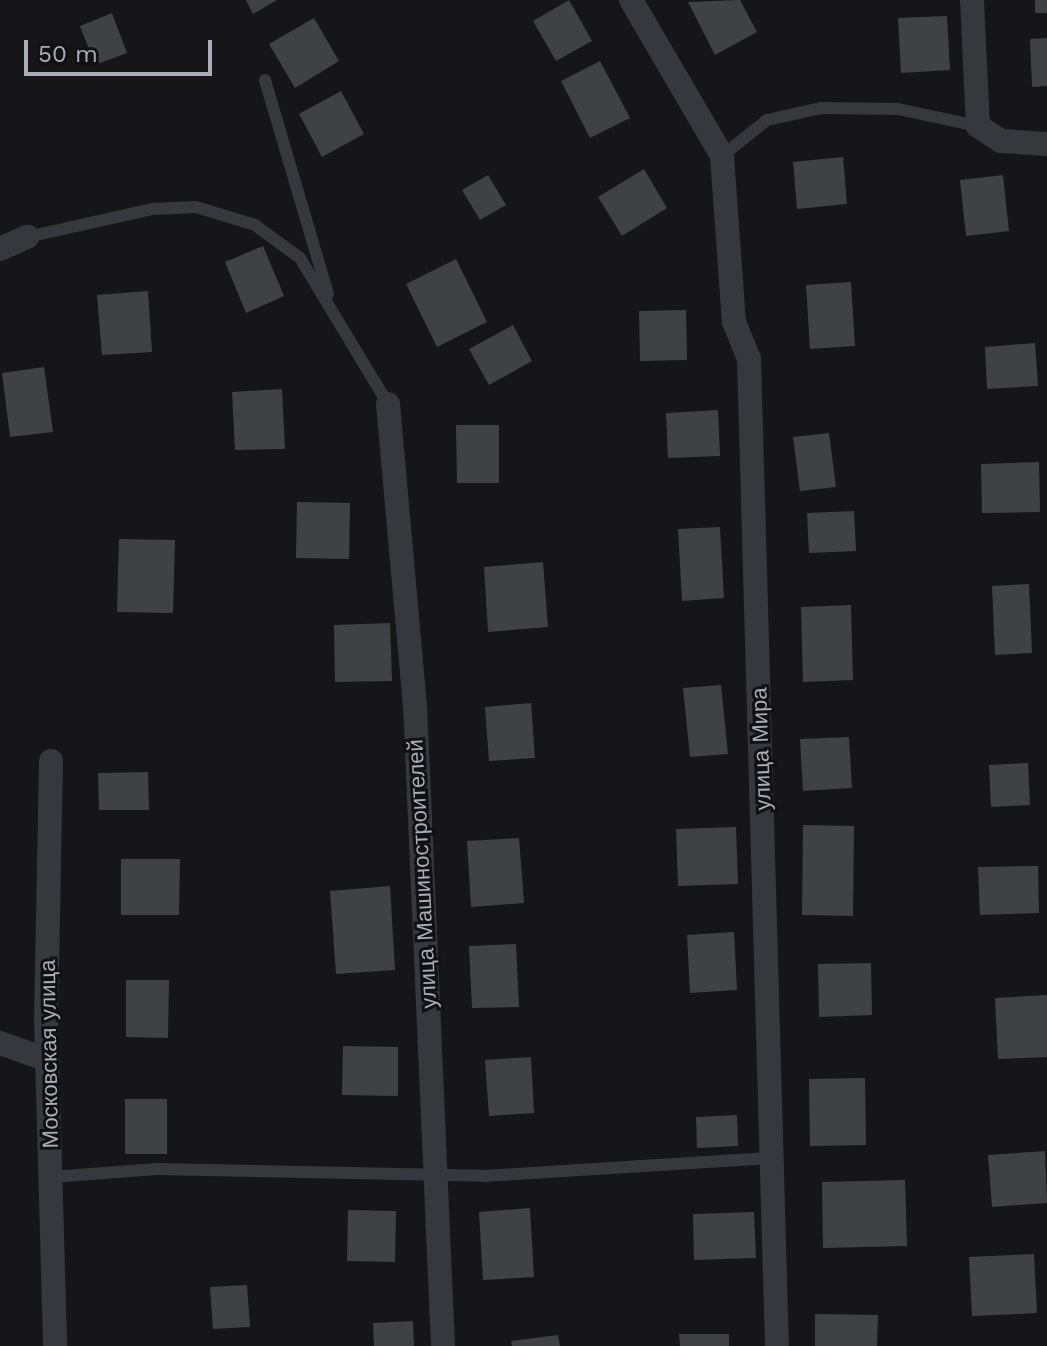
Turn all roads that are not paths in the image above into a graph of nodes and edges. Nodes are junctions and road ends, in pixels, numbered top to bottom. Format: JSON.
{"nodes":[{"id":1,"x":631,"y":0,"type":"edge"},
{"id":2,"x":972,"y":0,"type":"edge"},
{"id":3,"x":265,"y":80,"type":"dead end"},
{"id":4,"x":978,"y":126,"type":"junction"},
{"id":5,"x":1047,"y":144,"type":"edge"},
{"id":6,"x":722,"y":156,"type":"junction"},
{"id":7,"x":27,"y":237,"type":"joint"},
{"id":8,"x":0,"y":249,"type":"edge"},
{"id":9,"x":333,"y":309,"type":"junction"},
{"id":10,"x":388,"y":404,"type":"joint"},
{"id":11,"x":51,"y":761,"type":"dead end"},
{"id":12,"x":0,"y":1043,"type":"edge"},
{"id":13,"x":48,"y":1060,"type":"junction"},
{"id":14,"x":773,"y":1158,"type":"junction"},
{"id":15,"x":436,"y":1171,"type":"junction"},
{"id":16,"x":51,"y":1177,"type":"junction"},
{"id":17,"x":55,"y":1346,"type":"edge"},
{"id":18,"x":443,"y":1346,"type":"edge"},
{"id":19,"x":777,"y":1346,"type":"edge"}],
"edges":[{"from":1,"to":6,"type":"street"},
{"from":2,"to":4,"type":"street"},
{"from":3,"to":9,"type":"lane"},
{"from":4,"to":5,"type":"street"},
{"from":4,"to":6,"type":"lane"},
{"from":6,"to":14,"type":"street","name":"улица Мира"},
{"from":7,"to":8,"type":"street"},
{"from":7,"to":9,"type":"lane"},
{"from":9,"to":10,"type":"lane"},
{"from":10,"to":15,"type":"street","name":"улица Машиностроителей"},
{"from":11,"to":13,"type":"street","name":"Московская улица"},
{"from":12,"to":13,"type":"street"},
{"from":13,"to":16,"type":"street","name":"Московская улица"},
{"from":14,"to":15,"type":"lane"},
{"from":14,"to":19,"type":"street","name":"улица Мира"},
{"from":15,"to":16,"type":"lane"},
{"from":15,"to":18,"type":"street","name":"улица Машиностроителей"},
{"from":16,"to":17,"type":"street","name":"Московская улица"}]}
